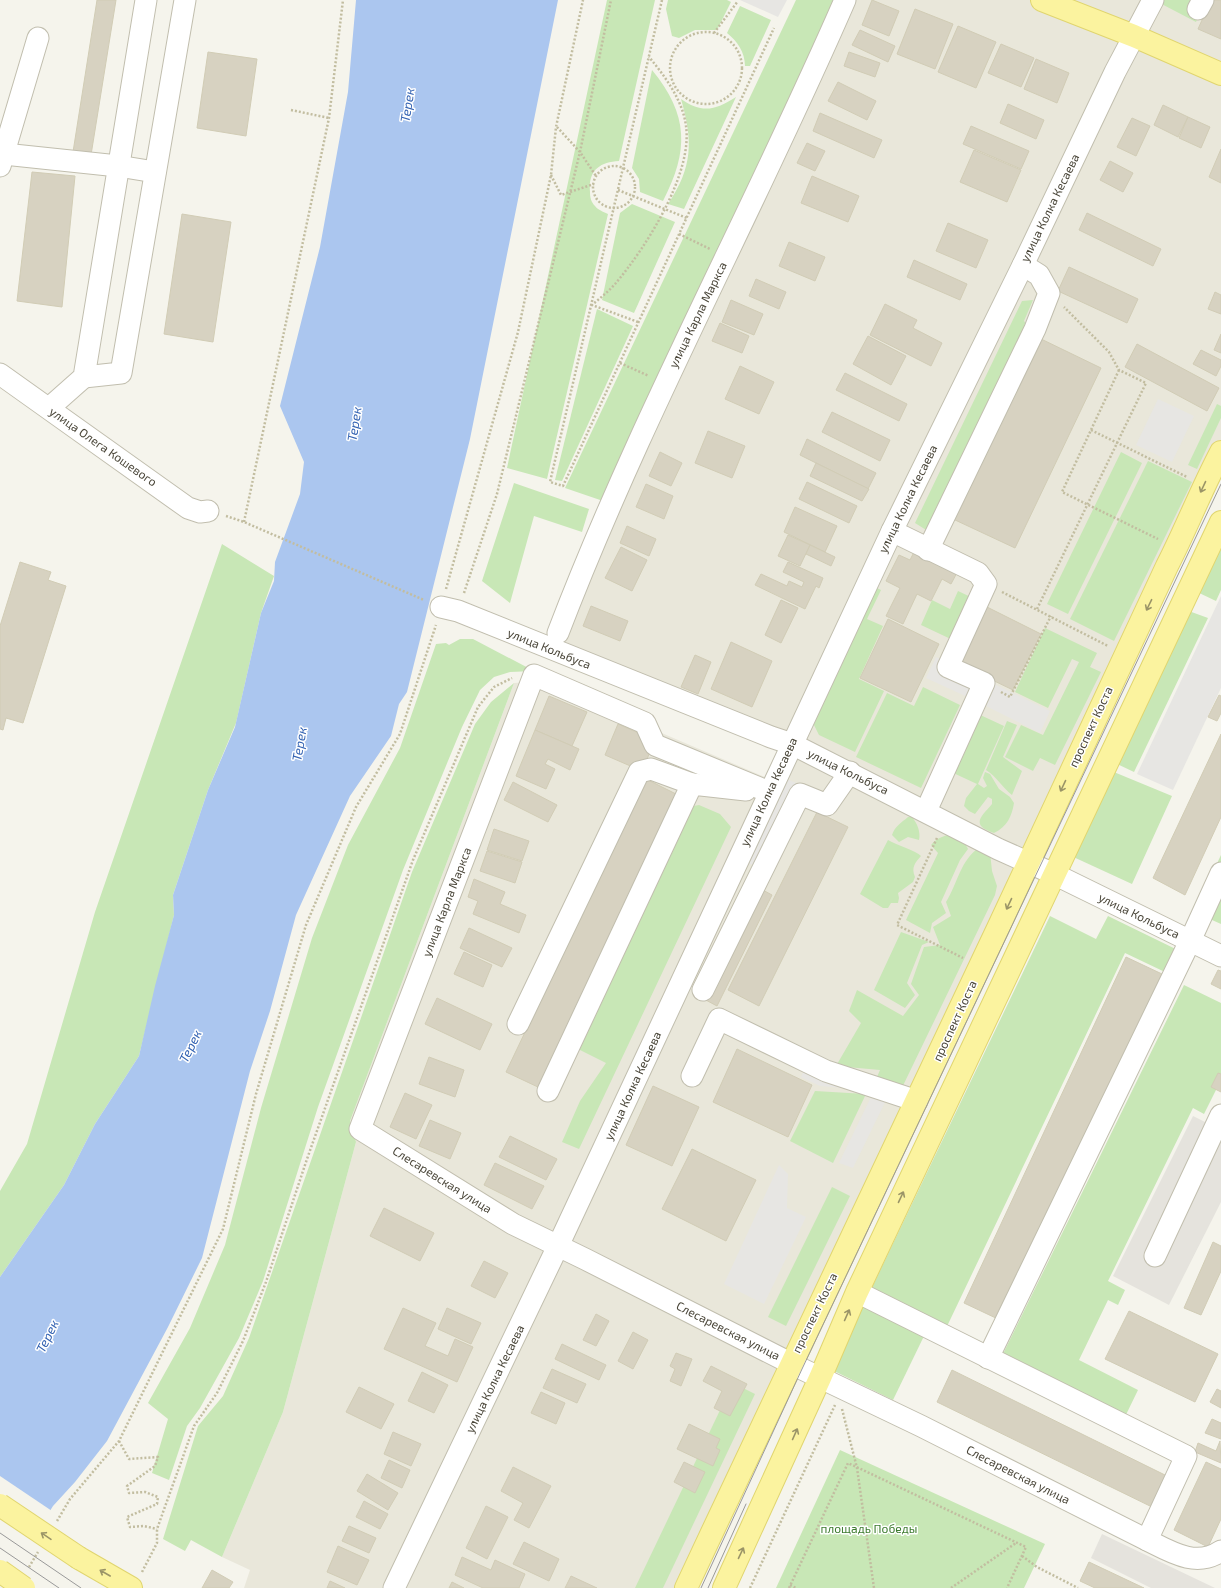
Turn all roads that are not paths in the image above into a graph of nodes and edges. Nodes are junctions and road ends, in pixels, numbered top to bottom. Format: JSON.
{"nodes":[{"id":1,"x":146,"y":0,"type":"edge"},
{"id":2,"x":184,"y":0,"type":"edge"},
{"id":3,"x":845,"y":0,"type":"edge"},
{"id":4,"x":1042,"y":0,"type":"edge"},
{"id":5,"x":1153,"y":0,"type":"edge"},
{"id":6,"x":1134,"y":36,"type":"junction"},
{"id":7,"x":38,"y":38,"type":"dead end"},
{"id":8,"x":1221,"y":74,"type":"edge"},
{"id":9,"x":2,"y":160,"type":"edge"},
{"id":10,"x":118,"y":166,"type":"junction"},
{"id":11,"x":155,"y":172,"type":"junction"},
{"id":12,"x":1023,"y":265,"type":"junction"},
{"id":13,"x":0,"y":374,"type":"edge"},
{"id":14,"x":84,"y":377,"type":"junction"},
{"id":15,"x":49,"y":408,"type":"junction"},
{"id":16,"x":1221,"y":452,"type":"edge"},
{"id":17,"x":208,"y":511,"type":"road end"},
{"id":18,"x":1221,"y":522,"type":"edge"},
{"id":19,"x":892,"y":530,"type":"junction"},
{"id":20,"x":928,"y":550,"type":"junction"},
{"id":21,"x":450,"y":609,"type":"road end"},
{"id":22,"x":558,"y":633,"type":"dead end"},
{"id":23,"x":792,"y":744,"type":"junction"},
{"id":24,"x":850,"y":772,"type":"junction"},
{"id":25,"x":692,"y":784,"type":"junction"},
{"id":26,"x":768,"y":792,"type":"junction"},
{"id":27,"x":926,"y":811,"type":"junction"},
{"id":28,"x":1027,"y":863,"type":"junction"},
{"id":29,"x":1221,"y":873,"type":"edge"},
{"id":30,"x":1054,"y":874,"type":"junction"},
{"id":31,"x":1190,"y":942,"type":"junction"},
{"id":32,"x":1221,"y":956,"type":"edge"},
{"id":33,"x":703,"y":990,"type":"dead end"},
{"id":34,"x":518,"y":1024,"type":"dead end"},
{"id":35,"x":692,"y":1076,"type":"dead end"},
{"id":36,"x":548,"y":1091,"type":"dead end"},
{"id":37,"x":917,"y":1102,"type":"junction"},
{"id":38,"x":1221,"y":1115,"type":"edge"},
{"id":39,"x":360,"y":1129,"type":"joint"},
{"id":40,"x":558,"y":1246,"type":"junction"},
{"id":41,"x":1156,"y":1256,"type":"dead end"},
{"id":42,"x":857,"y":1292,"type":"junction"},
{"id":43,"x":988,"y":1358,"type":"junction"},
{"id":44,"x":791,"y":1363,"type":"junction"},
{"id":45,"x":820,"y":1378,"type":"junction"},
{"id":46,"x":0,"y":1505,"type":"edge"},
{"id":47,"x":1147,"y":1540,"type":"junction"},
{"id":48,"x":1218,"y":1554,"type":"edge"},
{"id":49,"x":0,"y":1571,"type":"edge"},
{"id":50,"x":26,"y":1578,"type":"edge"},
{"id":51,"x":136,"y":1580,"type":"edge"},
{"id":52,"x":394,"y":1588,"type":"edge"},
{"id":53,"x":686,"y":1588,"type":"edge"},
{"id":54,"x":724,"y":1588,"type":"edge"}],
"edges":[{"from":1,"to":10,"type":"street"},
{"from":2,"to":11,"type":"street"},
{"from":3,"to":22,"type":"street","name":"улица Карла Маркса"},
{"from":4,"to":6,"type":"main road"},
{"from":5,"to":6,"type":"street","name":"улица Колка Кесаева"},
{"from":6,"to":8,"type":"main road"},
{"from":6,"to":12,"type":"street","name":"улица Колка Кесаева"},
{"from":7,"to":9,"type":"street"},
{"from":9,"to":10,"type":"street"},
{"from":10,"to":11,"type":"street"},
{"from":10,"to":14,"type":"street"},
{"from":11,"to":14,"type":"street"},
{"from":12,"to":19,"type":"street","name":"улица Колка Кесаева"},
{"from":12,"to":20,"type":"street"},
{"from":13,"to":15,"type":"street","name":"улица Олега Кошевого"},
{"from":14,"to":15,"type":"street"},
{"from":15,"to":17,"type":"street","name":"улица Олега Кошевого"},
{"from":16,"to":28,"type":"main road","name":"проспект Коста","one_way":true},
{"from":18,"to":30,"type":"main road"},
{"from":19,"to":20,"type":"street"},
{"from":19,"to":23,"type":"street","name":"улица Колка Кесаева"},
{"from":20,"to":27,"type":"street"},
{"from":21,"to":23,"type":"street","name":"улица Кольбуса"},
{"from":23,"to":24,"type":"street","name":"улица Кольбуса"},
{"from":23,"to":26,"type":"street","name":"улица Колка Кесаева"},
{"from":24,"to":27,"type":"street","name":"улица Кольбуса"},
{"from":24,"to":33,"type":"street"},
{"from":25,"to":26,"type":"street"},
{"from":25,"to":34,"type":"street"},
{"from":25,"to":36,"type":"street"},
{"from":26,"to":39,"type":"street","name":"улица Карла Маркса"},
{"from":26,"to":40,"type":"street","name":"улица Колка Кесаева"},
{"from":27,"to":28,"type":"street","name":"улица Кольбуса"},
{"from":28,"to":30,"type":"street","name":"улица Кольбуса"},
{"from":28,"to":37,"type":"main road","name":"проспект Коста","one_way":true},
{"from":29,"to":31,"type":"street"},
{"from":30,"to":31,"type":"street","name":"улица Кольбуса"},
{"from":42,"to":30,"type":"main road","one_way":true},
{"from":31,"to":32,"type":"street","name":"улица Кольбуса"},
{"from":31,"to":43,"type":"street"},
{"from":35,"to":37,"type":"street"},
{"from":37,"to":44,"type":"main road","name":"проспект Коста"},
{"from":38,"to":41,"type":"street"},
{"from":39,"to":40,"type":"street","name":"Слесаревская улица"},
{"from":40,"to":44,"type":"street","name":"Слесаревская улица"},
{"from":40,"to":52,"type":"street","name":"улица Колка Кесаева"},
{"from":42,"to":43,"type":"street"},
{"from":45,"to":42,"type":"main road","one_way":true},
{"from":43,"to":47,"type":"street"},
{"from":44,"to":45,"type":"street","name":"Слесаревская улица"},
{"from":44,"to":53,"type":"main road","name":"проспект Коста"},
{"from":45,"to":47,"type":"street","name":"Слесаревская улица"},
{"from":54,"to":45,"type":"main road","one_way":true},
{"from":51,"to":46,"type":"main road","one_way":true,"bridge":true},
{"from":47,"to":48,"type":"street","name":"Слесаревская улица"},
{"from":49,"to":50,"type":"main road","bridge":true}]}
